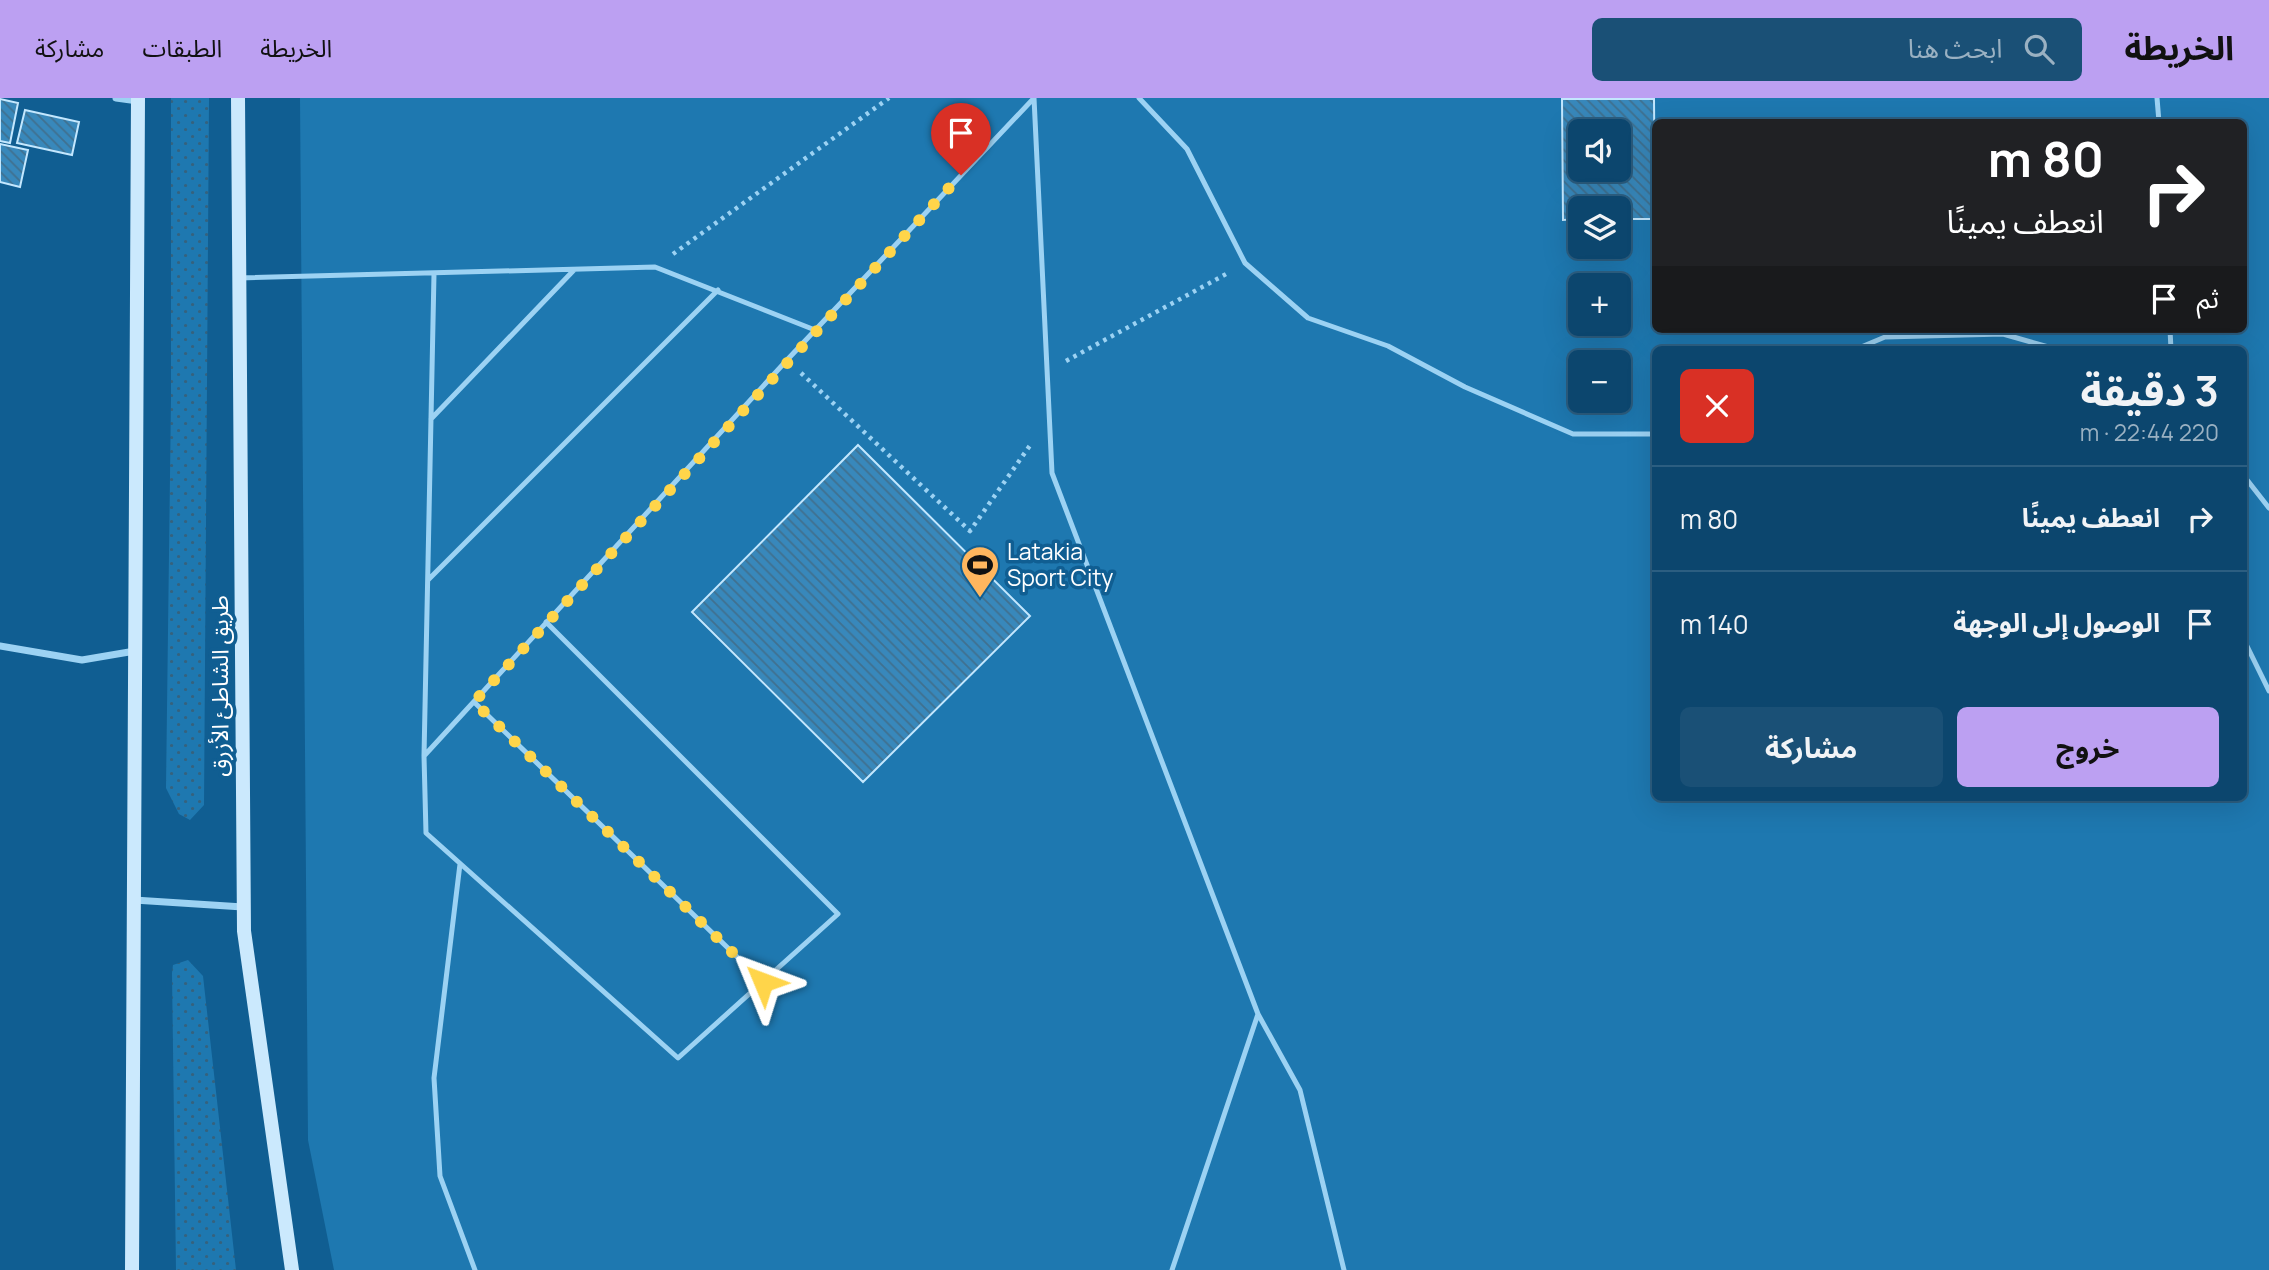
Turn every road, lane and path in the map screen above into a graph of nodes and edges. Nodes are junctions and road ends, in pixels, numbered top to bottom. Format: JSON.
{"nodes":[{"id":1,"x":116,"y":98,"type":"edge"},
{"id":2,"x":238,"y":98,"type":"edge"},
{"id":3,"x":889,"y":98,"type":"edge"},
{"id":4,"x":1034,"y":98,"type":"edge"},
{"id":5,"x":1139,"y":98,"type":"edge"},
{"id":6,"x":2157,"y":98,"type":"edge"},
{"id":7,"x":138,"y":100,"type":"edge"},
{"id":8,"x":2159,"y":119,"type":"edge"},
{"id":9,"x":1245,"y":263,"type":"junction"},
{"id":10,"x":655,"y":267,"type":"junction"},
{"id":11,"x":574,"y":270,"type":"junction"},
{"id":12,"x":434,"y":274,"type":"junction"},
{"id":13,"x":239,"y":278,"type":"junction"},
{"id":14,"x":718,"y":290,"type":"junction"},
{"id":15,"x":816,"y":330,"type":"junction"},
{"id":16,"x":1864,"y":346,"type":"edge"},
{"id":17,"x":2045,"y":346,"type":"edge"},
{"id":18,"x":787,"y":360,"type":"junction"},
{"id":19,"x":1047,"y":372,"type":"junction"},
{"id":20,"x":1049,"y":418,"type":"junction"},
{"id":21,"x":431,"y":420,"type":"junction"},
{"id":22,"x":1652,"y":434,"type":"edge"},
{"id":23,"x":2247,"y":480,"type":"edge"},
{"id":24,"x":2269,"y":508,"type":"edge"},
{"id":25,"x":428,"y":580,"type":"junction"},
{"id":26,"x":547,"y":622,"type":"junction"},
{"id":27,"x":0,"y":646,"type":"edge"},
{"id":28,"x":2247,"y":646,"type":"edge"},
{"id":29,"x":135,"y":651,"type":"junction"},
{"id":30,"x":2269,"y":691,"type":"edge"},
{"id":31,"x":474,"y":702,"type":"junction"},
{"id":32,"x":424,"y":756,"type":"junction"},
{"id":33,"x":460,"y":864,"type":"junction"},
{"id":34,"x":134,"y":901,"type":"junction"},
{"id":35,"x":244,"y":907,"type":"junction"},
{"id":36,"x":763,"y":982,"type":"junction"},
{"id":37,"x":1258,"y":1014,"type":"junction"},
{"id":38,"x":132,"y":1270,"type":"edge"},
{"id":39,"x":292,"y":1270,"type":"edge"},
{"id":40,"x":475,"y":1270,"type":"edge"},
{"id":41,"x":1172,"y":1270,"type":"edge"},
{"id":42,"x":1343,"y":1270,"type":"edge"}],
"edges":[{"from":1,"to":7,"type":"street"},
{"from":2,"to":13,"type":"main road","name":"طريق الشاطئ الأزرق"},
{"from":3,"to":10,"type":"path"},
{"from":4,"to":15,"type":"lane"},
{"from":4,"to":19,"type":"lane"},
{"from":5,"to":9,"type":"lane"},
{"from":6,"to":8,"type":"lane"},
{"from":7,"to":29,"type":"main road"},
{"from":9,"to":19,"type":"path"},
{"from":9,"to":22,"type":"lane"},
{"from":10,"to":11,"type":"lane"},
{"from":10,"to":14,"type":"lane"},
{"from":11,"to":12,"type":"lane"},
{"from":11,"to":21,"type":"lane"},
{"from":12,"to":13,"type":"lane"},
{"from":12,"to":21,"type":"lane"},
{"from":13,"to":35,"type":"main road","name":"طريق الشاطئ الأزرق"},
{"from":14,"to":15,"type":"lane"},
{"from":14,"to":25,"type":"lane"},
{"from":15,"to":18,"type":"lane"},
{"from":16,"to":17,"type":"lane"},
{"from":18,"to":20,"type":"path"},
{"from":18,"to":26,"type":"lane"},
{"from":19,"to":20,"type":"lane"},
{"from":20,"to":37,"type":"lane"},
{"from":21,"to":25,"type":"lane"},
{"from":23,"to":24,"type":"lane"},
{"from":25,"to":32,"type":"lane"},
{"from":26,"to":31,"type":"lane"},
{"from":26,"to":36,"type":"lane"},
{"from":27,"to":29,"type":"street"},
{"from":28,"to":30,"type":"lane"},
{"from":29,"to":34,"type":"main road"},
{"from":31,"to":32,"type":"lane"},
{"from":31,"to":36,"type":"lane"},
{"from":32,"to":33,"type":"lane"},
{"from":33,"to":36,"type":"lane"},
{"from":33,"to":40,"type":"lane"},
{"from":34,"to":35,"type":"street"},
{"from":34,"to":38,"type":"main road"},
{"from":35,"to":39,"type":"main road","name":"طريق الشاطئ الأزرق"},
{"from":37,"to":41,"type":"lane"},
{"from":37,"to":42,"type":"lane"}]}
